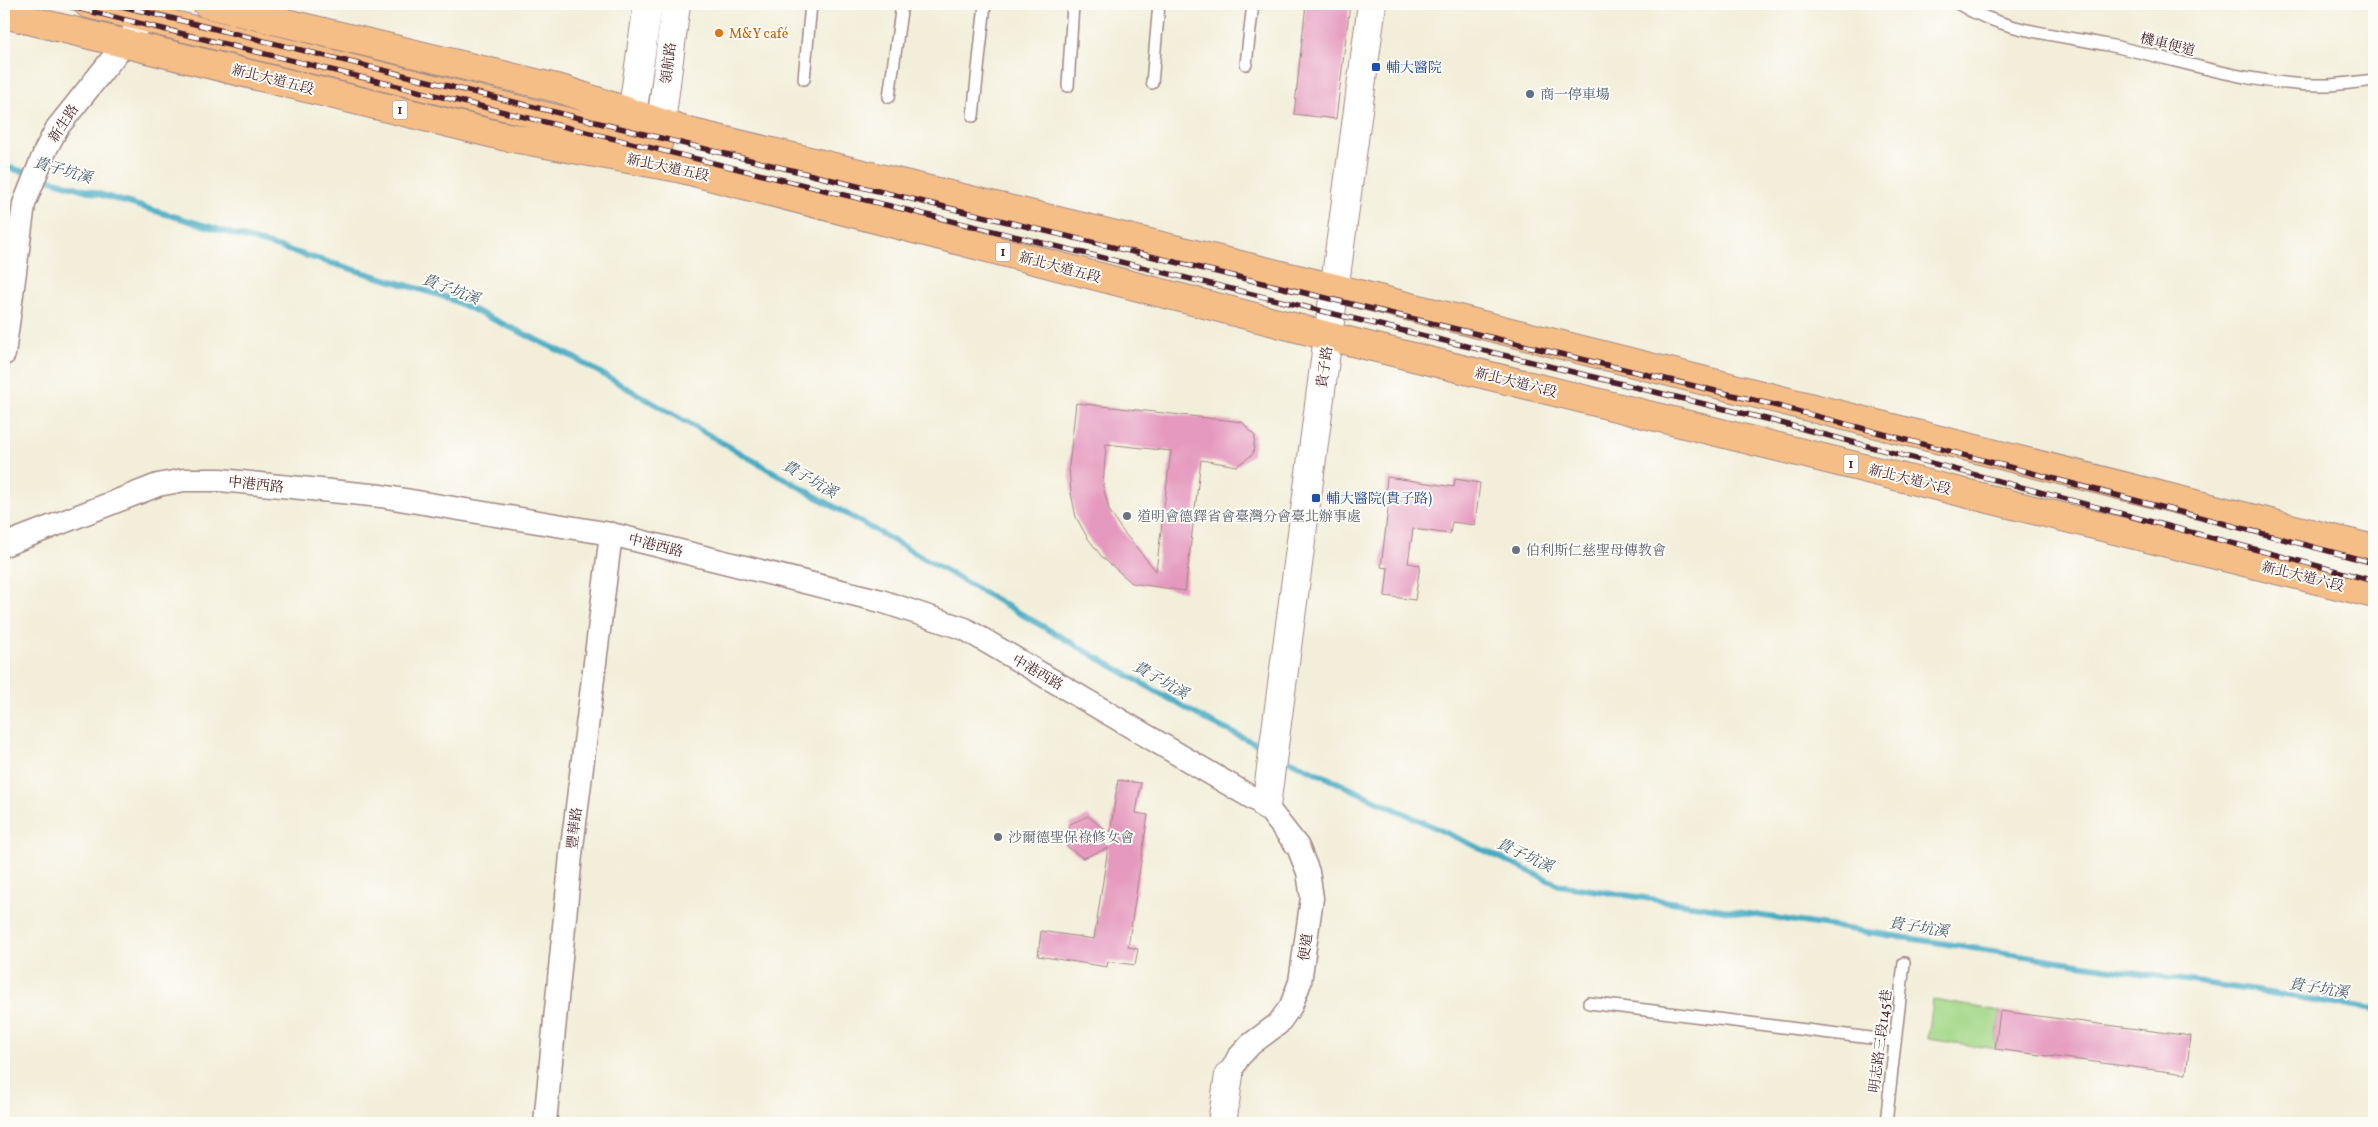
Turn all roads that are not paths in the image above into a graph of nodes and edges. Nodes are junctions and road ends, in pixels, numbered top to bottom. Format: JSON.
{"nodes":[{"id":1,"x":88,"y":4,"type":"edge"},
{"id":2,"x":208,"y":4,"type":"edge"},
{"id":3,"x":648,"y":4,"type":"edge"},
{"id":4,"x":676,"y":4,"type":"edge"},
{"id":5,"x":811,"y":4,"type":"edge"},
{"id":6,"x":902,"y":4,"type":"edge"},
{"id":7,"x":985,"y":4,"type":"edge"},
{"id":8,"x":1074,"y":4,"type":"edge"},
{"id":9,"x":1159,"y":4,"type":"edge"},
{"id":10,"x":1253,"y":4,"type":"edge"},
{"id":11,"x":1372,"y":4,"type":"edge"},
{"id":12,"x":1959,"y":4,"type":"edge"},
{"id":13,"x":150,"y":11,"type":"edge"},
{"id":14,"x":4,"y":14,"type":"edge"},
{"id":15,"x":124,"y":42,"type":"junction"},
{"id":16,"x":1246,"y":64,"type":"dead end"},
{"id":17,"x":804,"y":78,"type":"dead end"},
{"id":18,"x":2374,"y":80,"type":"edge"},
{"id":19,"x":1152,"y":83,"type":"dead end"},
{"id":20,"x":1068,"y":86,"type":"dead end"},
{"id":21,"x":889,"y":97,"type":"dead end"},
{"id":22,"x":632,"y":115,"type":"junction"},
{"id":23,"x":973,"y":116,"type":"dead end"},
{"id":24,"x":668,"y":133,"type":"junction"},
{"id":25,"x":678,"y":168,"type":"junction"},
{"id":26,"x":1335,"y":288,"type":"junction"},
{"id":27,"x":1328,"y":336,"type":"junction"},
{"id":28,"x":4,"y":354,"type":"edge"},
{"id":29,"x":611,"y":534,"type":"junction"},
{"id":30,"x":4,"y":544,"type":"edge"},
{"id":31,"x":2374,"y":549,"type":"edge"},
{"id":32,"x":2374,"y":594,"type":"edge"},
{"id":33,"x":1266,"y":806,"type":"junction"},
{"id":34,"x":1904,"y":963,"type":"dead end"},
{"id":35,"x":1589,"y":1003,"type":"dead end"},
{"id":36,"x":1895,"y":1041,"type":"junction"},
{"id":37,"x":1229,"y":1074,"type":"joint"},
{"id":38,"x":545,"y":1123,"type":"edge"},
{"id":39,"x":1222,"y":1123,"type":"edge"},
{"id":40,"x":1886,"y":1123,"type":"edge"}],
"edges":[{"from":1,"to":13,"type":"main road","name":"新北大道五段","number":"1"},
{"from":2,"to":22,"type":"main road"},
{"from":3,"to":22,"type":"street","name":"領航路"},
{"from":4,"to":24,"type":"street","name":"領航路"},
{"from":5,"to":17,"type":"lane"},
{"from":6,"to":21,"type":"lane"},
{"from":7,"to":23,"type":"lane"},
{"from":8,"to":20,"type":"lane"},
{"from":9,"to":19,"type":"lane"},
{"from":10,"to":16,"type":"lane"},
{"from":11,"to":26,"type":"street","name":"貴子路"},
{"from":12,"to":18,"type":"lane","name":"機車便道"},
{"from":13,"to":15,"type":"street","name":"新生路"},
{"from":13,"to":24,"type":"main road","name":"新北大道五段","number":"1"},
{"from":14,"to":15,"type":"main road","name":"新北大道五段","number":"1"},
{"from":15,"to":25,"type":"main road","name":"新北大道五段","number":"1"},
{"from":15,"to":28,"type":"street","name":"新生路"},
{"from":22,"to":24,"type":"main road"},
{"from":24,"to":25,"type":"main road"},
{"from":24,"to":26,"type":"main road","name":"新北大道五段","number":"1"},
{"from":25,"to":27,"type":"main road","name":"新北大道五段","number":"1"},
{"from":26,"to":27,"type":"street","name":"貴子路"},
{"from":26,"to":31,"type":"main road","number":"1"},
{"from":27,"to":32,"type":"main road","name":"新北大道六段","number":"1"},
{"from":27,"to":33,"type":"street","name":"貴子路"},
{"from":29,"to":30,"type":"street","name":"中港西路"},
{"from":29,"to":33,"type":"street","name":"中港西路"},
{"from":29,"to":38,"type":"street","name":"豐華路"},
{"from":33,"to":37,"type":"street","name":"便道"},
{"from":34,"to":36,"type":"lane","name":"明志路三段145巷"},
{"from":35,"to":36,"type":"lane"},
{"from":36,"to":40,"type":"lane","name":"明志路三段145巷"},
{"from":37,"to":39,"type":"street"}]}
